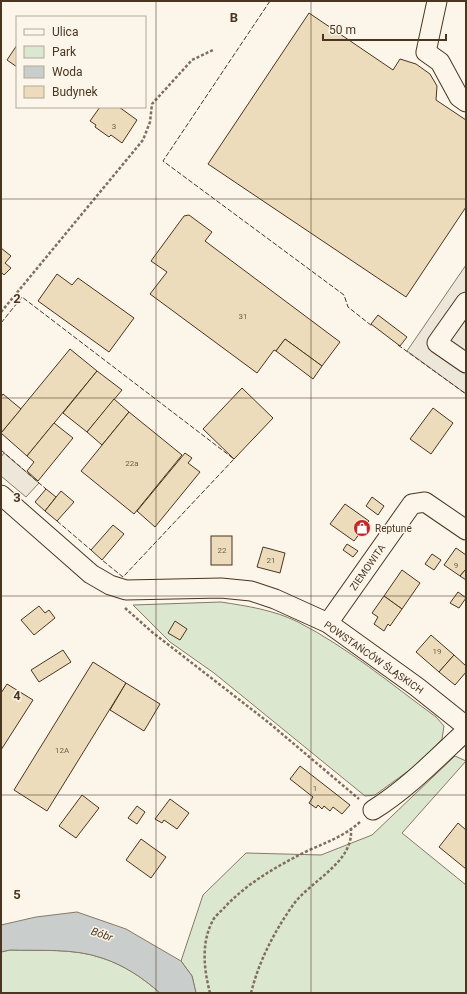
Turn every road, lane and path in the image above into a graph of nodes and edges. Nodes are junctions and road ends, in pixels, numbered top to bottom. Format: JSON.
{"nodes":[{"id":1,"x":437,"y":1,"type":"edge"},
{"id":2,"x":213,"y":50,"type":"dead end"},
{"id":3,"x":466,"y":102,"type":"edge"},
{"id":4,"x":466,"y":302,"type":"edge"},
{"id":5,"x":1,"y":312,"type":"edge"},
{"id":6,"x":466,"y":363,"type":"edge"},
{"id":7,"x":1,"y":495,"type":"edge"},
{"id":8,"x":466,"y":530,"type":"edge"},
{"id":9,"x":110,"y":585,"type":"junction"},
{"id":10,"x":328,"y":623,"type":"junction"},
{"id":11,"x":466,"y":726,"type":"edge"},
{"id":12,"x":466,"y":731,"type":"edge"},
{"id":13,"x":373,"y":810,"type":"junction"},
{"id":14,"x":351,"y":830,"type":"junction"},
{"id":15,"x":210,"y":993,"type":"edge"},
{"id":16,"x":250,"y":993,"type":"edge"}],
"edges":[{"from":1,"to":3,"type":"street"},
{"from":2,"to":5,"type":"path"},
{"from":4,"to":6,"type":"street"},
{"from":7,"to":9,"type":"street","name":"POWSTAŃCÓW ŚLĄSKICH"},
{"from":8,"to":10,"type":"street","name":"ZIEMOWITA"},
{"from":9,"to":10,"type":"street","name":"POWSTAŃCÓW ŚLĄSKICH"},
{"from":9,"to":13,"type":"path"},
{"from":10,"to":11,"type":"street","name":"POWSTAŃCÓW ŚLĄSKICH"},
{"from":12,"to":13,"type":"street"},
{"from":13,"to":14,"type":"path"},
{"from":14,"to":15,"type":"path"},
{"from":14,"to":16,"type":"path"}]}
